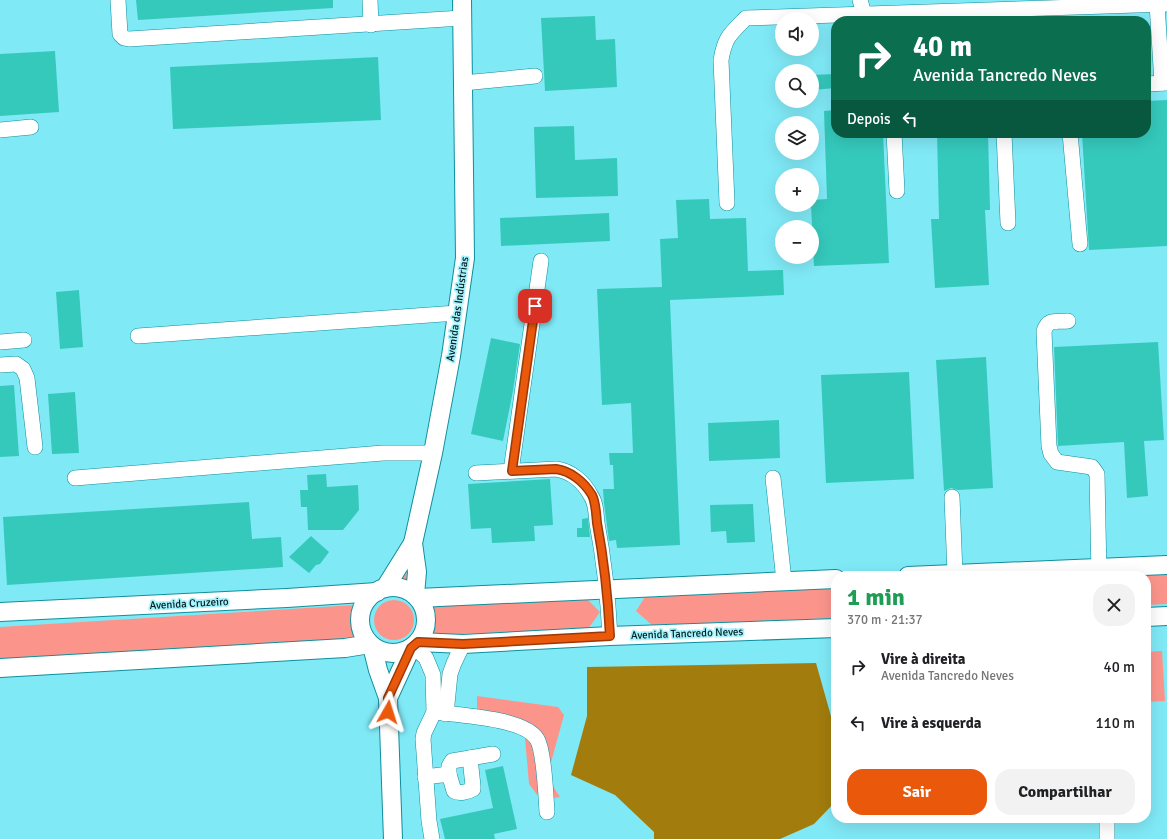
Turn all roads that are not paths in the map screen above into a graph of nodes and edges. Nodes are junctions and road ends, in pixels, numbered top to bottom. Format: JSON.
{"nodes":[{"id":1,"x":118,"y":0,"type":"edge"},
{"id":2,"x":370,"y":0,"type":"edge"},
{"id":3,"x":462,"y":0,"type":"edge"},
{"id":4,"x":1162,"y":4,"type":"edge"},
{"id":5,"x":934,"y":6,"type":"edge"},
{"id":6,"x":862,"y":7,"type":"edge"},
{"id":7,"x":1000,"y":15,"type":"edge"},
{"id":8,"x":886,"y":16,"type":"edge"},
{"id":9,"x":893,"y":16,"type":"edge"},
{"id":10,"x":462,"y":18,"type":"junction"},
{"id":11,"x":371,"y":24,"type":"junction"},
{"id":12,"x":535,"y":76,"type":"dead end"},
{"id":13,"x":463,"y":83,"type":"junction"},
{"id":14,"x":1165,"y":83,"type":"edge"},
{"id":15,"x":1151,"y":84,"type":"edge"},
{"id":16,"x":31,"y":127,"type":"dead end"},
{"id":17,"x":0,"y":130,"type":"edge"},
{"id":18,"x":894,"y":138,"type":"edge"},
{"id":19,"x":1004,"y":138,"type":"edge"},
{"id":20,"x":1070,"y":138,"type":"edge"},
{"id":21,"x":897,"y":191,"type":"dead end"},
{"id":22,"x":728,"y":203,"type":"dead end"},
{"id":23,"x":1008,"y":223,"type":"dead end"},
{"id":24,"x":1080,"y":244,"type":"dead end"},
{"id":25,"x":541,"y":261,"type":"dead end"},
{"id":26,"x":457,"y":314,"type":"junction"},
{"id":27,"x":1068,"y":321,"type":"dead end"},
{"id":28,"x":138,"y":336,"type":"dead end"},
{"id":29,"x":24,"y":340,"type":"dead end"},
{"id":30,"x":0,"y":342,"type":"edge"},
{"id":31,"x":0,"y":365,"type":"edge"},
{"id":32,"x":35,"y":447,"type":"dead end"},
{"id":33,"x":433,"y":453,"type":"junction"},
{"id":34,"x":512,"y":471,"type":"junction"},
{"id":35,"x":476,"y":473,"type":"dead end"},
{"id":36,"x":75,"y":478,"type":"dead end"},
{"id":37,"x":773,"y":478,"type":"dead end"},
{"id":38,"x":952,"y":497,"type":"dead end"},
{"id":39,"x":413,"y":543,"type":"junction"},
{"id":40,"x":1167,"y":565,"type":"edge"},
{"id":41,"x":955,"y":571,"type":"edge"},
{"id":42,"x":1099,"y":571,"type":"edge"},
{"id":43,"x":1109,"y":571,"type":"edge"},
{"id":44,"x":831,"y":579,"type":"edge"},
{"id":45,"x":784,"y":581,"type":"junction"},
{"id":46,"x":607,"y":589,"type":"junction"},
{"id":47,"x":381,"y":590,"type":"junction"},
{"id":48,"x":416,"y":597,"type":"junction"},
{"id":49,"x":0,"y":612,"type":"edge"},
{"id":50,"x":1167,"y":616,"type":"edge"},
{"id":51,"x":1151,"y":617,"type":"edge"},
{"id":52,"x":831,"y":628,"type":"edge"},
{"id":53,"x":610,"y":636,"type":"junction"},
{"id":54,"x":463,"y":644,"type":"junction"},
{"id":55,"x":371,"y":645,"type":"junction"},
{"id":56,"x":414,"y":645,"type":"junction"},
{"id":57,"x":0,"y":668,"type":"edge"},
{"id":58,"x":388,"y":698,"type":"junction"},
{"id":59,"x":440,"y":713,"type":"junction"},
{"id":60,"x":494,"y":754,"type":"dead end"},
{"id":61,"x":470,"y":758,"type":"junction"},
{"id":62,"x":449,"y":774,"type":"junction"},
{"id":63,"x":425,"y":776,"type":"junction"},
{"id":64,"x":547,"y":812,"type":"dead end"},
{"id":65,"x":1107,"y":823,"type":"edge"},
{"id":66,"x":393,"y":839,"type":"edge"},
{"id":67,"x":432,"y":839,"type":"edge"},
{"id":68,"x":1107,"y":839,"type":"edge"}],
"edges":[{"from":1,"to":11,"type":"street"},
{"from":2,"to":11,"type":"street"},
{"from":3,"to":10,"type":"main road","name":"Avenida das Indústrias"},
{"from":4,"to":7,"type":"street"},
{"from":4,"to":14,"type":"street"},
{"from":5,"to":7,"type":"street"},
{"from":5,"to":9,"type":"street"},
{"from":6,"to":8,"type":"street"},
{"from":6,"to":22,"type":"street"},
{"from":10,"to":11,"type":"street"},
{"from":10,"to":13,"type":"main road","name":"Avenida das Indústrias"},
{"from":12,"to":13,"type":"street"},
{"from":13,"to":26,"type":"main road","name":"Avenida das Indústrias"},
{"from":14,"to":15,"type":"street"},
{"from":16,"to":17,"type":"street"},
{"from":18,"to":21,"type":"street"},
{"from":19,"to":23,"type":"street"},
{"from":20,"to":24,"type":"street"},
{"from":25,"to":34,"type":"street"},
{"from":26,"to":28,"type":"street"},
{"from":26,"to":33,"type":"main road","name":"Avenida das Indústrias"},
{"from":27,"to":42,"type":"street"},
{"from":29,"to":30,"type":"street"},
{"from":31,"to":32,"type":"street"},
{"from":33,"to":36,"type":"street"},
{"from":33,"to":39,"type":"main road","name":"Avenida das Indústrias"},
{"from":34,"to":35,"type":"street"},
{"from":34,"to":46,"type":"street"},
{"from":37,"to":45,"type":"street"},
{"from":38,"to":41,"type":"street"},
{"from":39,"to":47,"type":"main road"},
{"from":39,"to":48,"type":"main road"},
{"from":40,"to":43,"type":"main road"},
{"from":44,"to":45,"type":"main road"},
{"from":45,"to":46,"type":"main road"},
{"from":46,"to":48,"type":"main road"},
{"from":46,"to":53,"type":"street"},
{"from":47,"to":48,"type":"main road"},
{"from":47,"to":49,"type":"main road","name":"Avenida Cruzeiro"},
{"from":47,"to":55,"type":"main road"},
{"from":48,"to":56,"type":"main road"},
{"from":50,"to":51,"type":"main road"},
{"from":52,"to":53,"type":"main road","name":"Avenida Tancredo Neves"},
{"from":53,"to":54,"type":"main road","name":"Avenida Tancredo Neves"},
{"from":54,"to":56,"type":"main road","name":"Avenida Tancredo Neves"},
{"from":54,"to":59,"type":"street"},
{"from":55,"to":56,"type":"main road"},
{"from":55,"to":57,"type":"main road"},
{"from":55,"to":58,"type":"main road"},
{"from":56,"to":58,"type":"main road"},
{"from":56,"to":59,"type":"street"},
{"from":58,"to":66,"type":"main road"},
{"from":59,"to":63,"type":"street"},
{"from":59,"to":64,"type":"street"},
{"from":60,"to":61,"type":"street"},
{"from":61,"to":62,"type":"street"},
{"from":61,"to":62,"type":"street"},
{"from":62,"to":63,"type":"street"},
{"from":63,"to":67,"type":"street"},
{"from":65,"to":68,"type":"street"}]}
